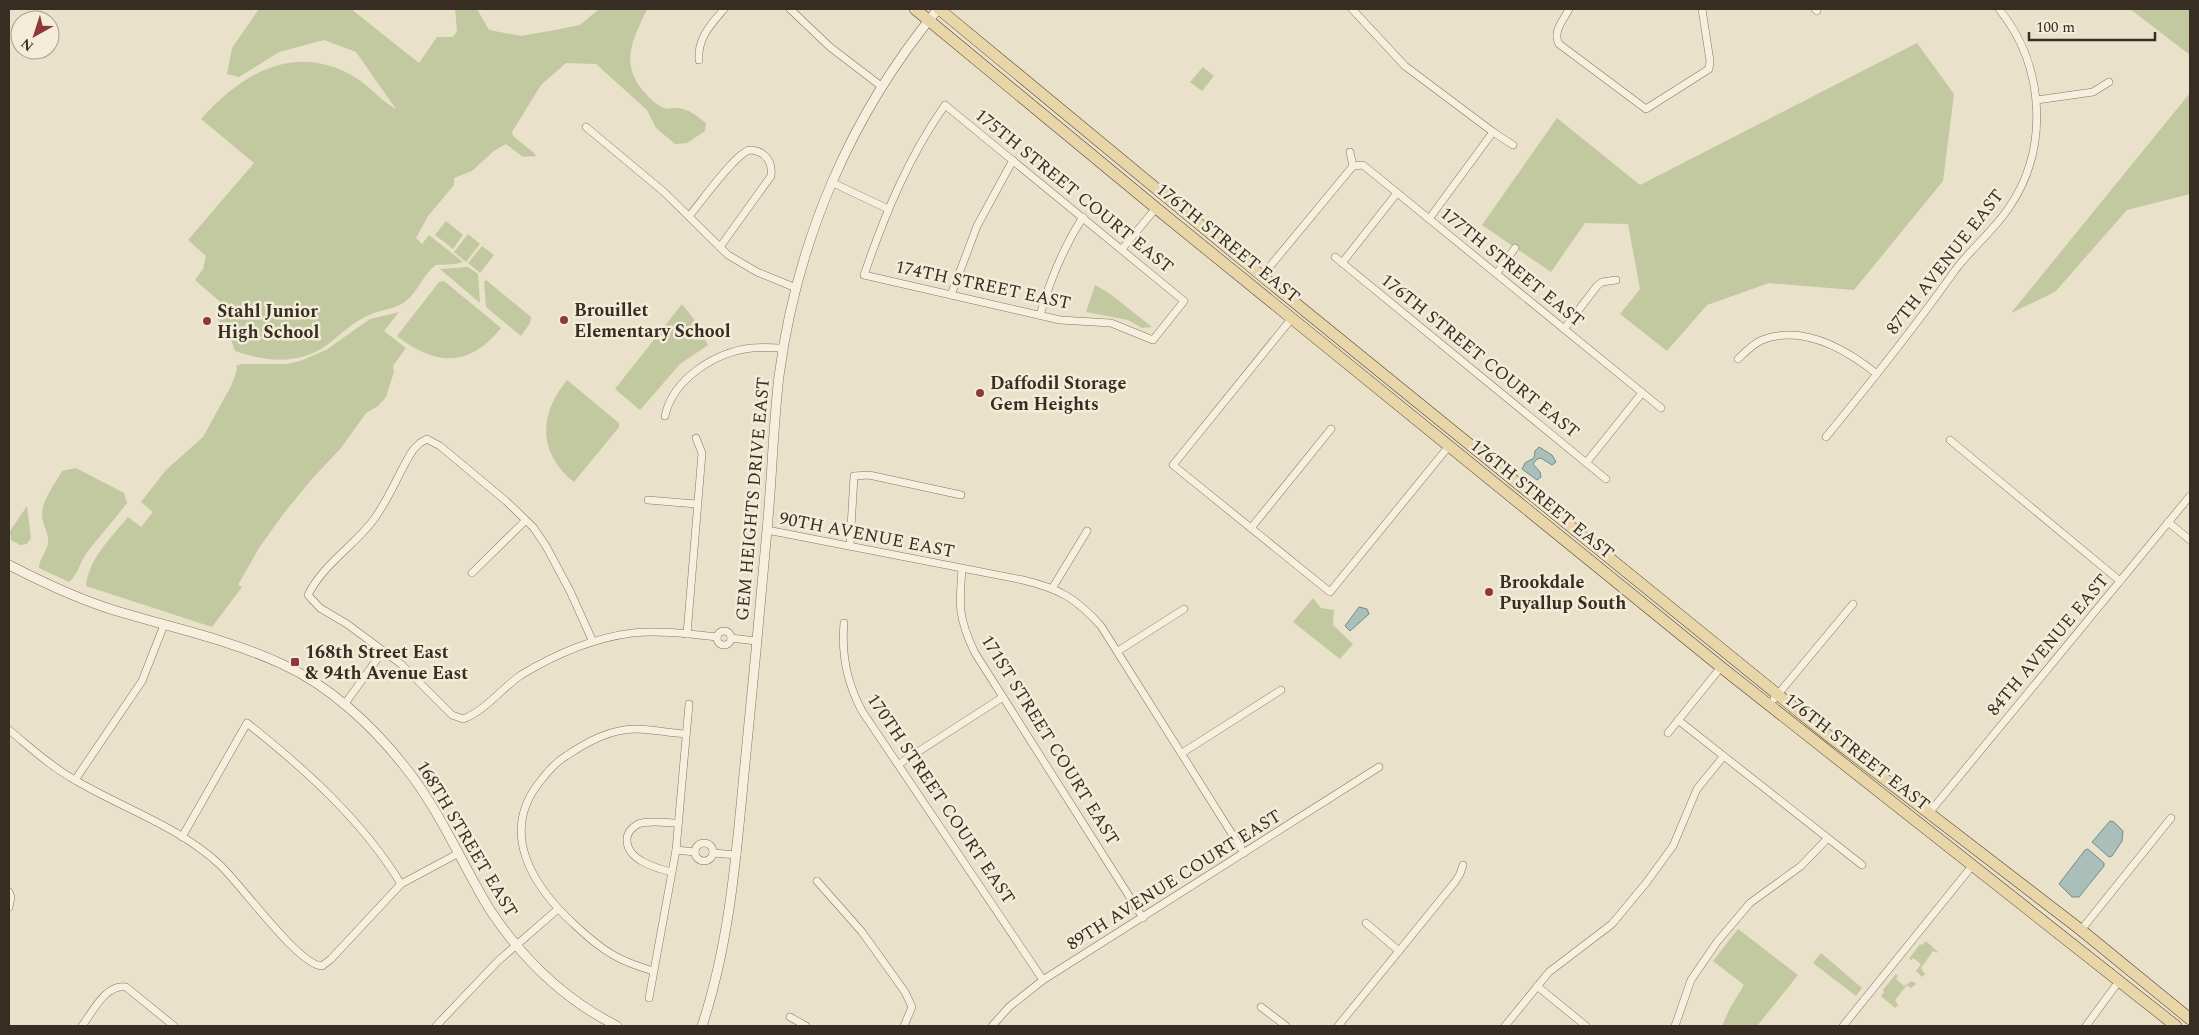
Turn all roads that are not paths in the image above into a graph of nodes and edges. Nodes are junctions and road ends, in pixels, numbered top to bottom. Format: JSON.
{"nodes":[{"id":1,"x":724,"y":9,"type":"edge"},
{"id":2,"x":790,"y":9,"type":"edge"},
{"id":3,"x":916,"y":9,"type":"edge"},
{"id":4,"x":939,"y":9,"type":"edge"},
{"id":5,"x":1352,"y":9,"type":"edge"},
{"id":6,"x":1569,"y":9,"type":"edge"},
{"id":7,"x":1702,"y":9,"type":"edge"},
{"id":8,"x":1998,"y":9,"type":"edge"},
{"id":9,"x":928,"y":20,"type":"junction"},
{"id":10,"x":699,"y":60,"type":"dead end"},
{"id":11,"x":2109,"y":82,"type":"dead end"},
{"id":12,"x":881,"y":86,"type":"junction"},
{"id":13,"x":2037,"y":100,"type":"junction"},
{"id":14,"x":586,"y":127,"type":"dead end"},
{"id":15,"x":1492,"y":132,"type":"junction"},
{"id":16,"x":1513,"y":145,"type":"dead end"},
{"id":17,"x":1350,"y":152,"type":"dead end"},
{"id":18,"x":1013,"y":160,"type":"junction"},
{"id":19,"x":1353,"y":166,"type":"junction"},
{"id":20,"x":831,"y":182,"type":"junction"},
{"id":21,"x":1397,"y":193,"type":"junction"},
{"id":22,"x":1156,"y":208,"type":"junction"},
{"id":23,"x":888,"y":209,"type":"junction"},
{"id":24,"x":690,"y":216,"type":"junction"},
{"id":25,"x":1083,"y":217,"type":"junction"},
{"id":26,"x":1430,"y":219,"type":"junction"},
{"id":27,"x":1185,"y":231,"type":"junction"},
{"id":28,"x":720,"y":247,"type":"junction"},
{"id":29,"x":1515,"y":248,"type":"dead end"},
{"id":30,"x":1122,"y":249,"type":"junction"},
{"id":31,"x":1335,"y":257,"type":"dead end"},
{"id":32,"x":1342,"y":263,"type":"junction"},
{"id":33,"x":1497,"y":273,"type":"junction"},
{"id":34,"x":1262,"y":276,"type":"junction"},
{"id":35,"x":1616,"y":280,"type":"dead end"},
{"id":36,"x":796,"y":288,"type":"junction"},
{"id":37,"x":950,"y":295,"type":"junction"},
{"id":38,"x":1040,"y":316,"type":"junction"},
{"id":39,"x":1292,"y":318,"type":"junction"},
{"id":40,"x":1564,"y":329,"type":"junction"},
{"id":41,"x":1152,"y":340,"type":"joint"},
{"id":42,"x":784,"y":348,"type":"junction"},
{"id":43,"x":1738,"y":359,"type":"dead end"},
{"id":44,"x":1878,"y":374,"type":"junction"},
{"id":45,"x":1405,"y":392,"type":"junction"},
{"id":46,"x":1642,"y":393,"type":"junction"},
{"id":47,"x":1661,"y":408,"type":"dead end"},
{"id":48,"x":665,"y":416,"type":"dead end"},
{"id":49,"x":1331,"y":429,"type":"dead end"},
{"id":50,"x":1826,"y":437,"type":"dead end"},
{"id":51,"x":696,"y":438,"type":"dead end"},
{"id":52,"x":1950,"y":440,"type":"dead end"},
{"id":53,"x":1450,"y":447,"type":"junction"},
{"id":54,"x":1586,"y":463,"type":"junction"},
{"id":55,"x":1606,"y":479,"type":"dead end"},
{"id":56,"x":961,"y":495,"type":"dead end"},
{"id":57,"x":2190,"y":496,"type":"edge"},
{"id":58,"x":648,"y":500,"type":"dead end"},
{"id":59,"x":696,"y":504,"type":"junction"},
{"id":60,"x":1544,"y":505,"type":"junction"},
{"id":61,"x":525,"y":521,"type":"junction"},
{"id":62,"x":2168,"y":522,"type":"junction"},
{"id":63,"x":1251,"y":528,"type":"junction"},
{"id":64,"x":767,"y":530,"type":"junction"},
{"id":65,"x":1088,"y":531,"type":"dead end"},
{"id":66,"x":2190,"y":540,"type":"edge"},
{"id":67,"x":850,"y":545,"type":"junction"},
{"id":68,"x":9,"y":565,"type":"edge"},
{"id":69,"x":962,"y":569,"type":"junction"},
{"id":70,"x":472,"y":572,"type":"dead end"},
{"id":71,"x":2120,"y":581,"type":"junction"},
{"id":72,"x":1053,"y":587,"type":"junction"},
{"id":73,"x":1852,"y":604,"type":"dead end"},
{"id":74,"x":1184,"y":609,"type":"dead end"},
{"id":75,"x":844,"y":624,"type":"dead end"},
{"id":76,"x":164,"y":625,"type":"junction"},
{"id":77,"x":687,"y":634,"type":"junction"},
{"id":78,"x":756,"y":641,"type":"junction"},
{"id":79,"x":593,"y":642,"type":"junction"},
{"id":80,"x":1118,"y":651,"type":"junction"},
{"id":81,"x":383,"y":652,"type":"junction"},
{"id":82,"x":1721,"y":667,"type":"junction"},
{"id":83,"x":1281,"y":690,"type":"dead end"},
{"id":84,"x":1776,"y":696,"type":"junction"},
{"id":85,"x":1003,"y":698,"type":"junction"},
{"id":86,"x":689,"y":704,"type":"dead end"},
{"id":87,"x":344,"y":705,"type":"junction"},
{"id":88,"x":1678,"y":720,"type":"junction"},
{"id":89,"x":9,"y":730,"type":"edge"},
{"id":90,"x":1668,"y":733,"type":"dead end"},
{"id":91,"x":685,"y":734,"type":"junction"},
{"id":92,"x":1182,"y":753,"type":"junction"},
{"id":93,"x":1724,"y":756,"type":"junction"},
{"id":94,"x":899,"y":764,"type":"junction"},
{"id":95,"x":1379,"y":767,"type":"dead end"},
{"id":96,"x":75,"y":780,"type":"junction"},
{"id":97,"x":1929,"y":813,"type":"junction"},
{"id":98,"x":2171,"y":818,"type":"dead end"},
{"id":99,"x":678,"y":823,"type":"junction"},
{"id":100,"x":182,"y":837,"type":"junction"},
{"id":101,"x":1827,"y":839,"type":"junction"},
{"id":102,"x":676,"y":850,"type":"junction"},
{"id":103,"x":695,"y":852,"type":"junction"},
{"id":104,"x":713,"y":853,"type":"junction"},
{"id":105,"x":1244,"y":853,"type":"junction"},
{"id":106,"x":457,"y":854,"type":"junction"},
{"id":107,"x":737,"y":855,"type":"junction"},
{"id":108,"x":1463,"y":864,"type":"dead end"},
{"id":109,"x":1862,"y":865,"type":"dead end"},
{"id":110,"x":1972,"y":866,"type":"junction"},
{"id":111,"x":671,"y":872,"type":"junction"},
{"id":112,"x":817,"y":881,"type":"dead end"},
{"id":113,"x":401,"y":884,"type":"junction"},
{"id":114,"x":10,"y":895,"type":"edge"},
{"id":115,"x":9,"y":907,"type":"edge"},
{"id":116,"x":558,"y":909,"type":"junction"},
{"id":117,"x":1143,"y":918,"type":"junction"},
{"id":118,"x":1366,"y":923,"type":"dead end"},
{"id":119,"x":2081,"y":930,"type":"junction"},
{"id":120,"x":516,"y":945,"type":"junction"},
{"id":121,"x":1399,"y":950,"type":"junction"},
{"id":122,"x":653,"y":971,"type":"junction"},
{"id":123,"x":1043,"y":980,"type":"junction"},
{"id":124,"x":2119,"y":981,"type":"junction"},
{"id":125,"x":1537,"y":986,"type":"junction"},
{"id":126,"x":649,"y":998,"type":"dead end"},
{"id":127,"x":1262,"y":1006,"type":"dead end"},
{"id":128,"x":790,"y":1017,"type":"dead end"},
{"id":129,"x":2190,"y":1019,"type":"edge"},
{"id":130,"x":82,"y":1026,"type":"edge"},
{"id":131,"x":174,"y":1026,"type":"edge"},
{"id":132,"x":436,"y":1026,"type":"edge"},
{"id":133,"x":617,"y":1026,"type":"edge"},
{"id":134,"x":702,"y":1026,"type":"edge"},
{"id":135,"x":806,"y":1026,"type":"edge"},
{"id":136,"x":904,"y":1026,"type":"edge"},
{"id":137,"x":992,"y":1026,"type":"edge"},
{"id":138,"x":1286,"y":1026,"type":"edge"},
{"id":139,"x":1338,"y":1026,"type":"edge"},
{"id":140,"x":1505,"y":1026,"type":"edge"},
{"id":141,"x":1586,"y":1026,"type":"edge"},
{"id":142,"x":1675,"y":1026,"type":"edge"},
{"id":143,"x":1843,"y":1026,"type":"edge"},
{"id":144,"x":2086,"y":1026,"type":"edge"},
{"id":145,"x":2176,"y":1026,"type":"edge"},
{"id":146,"x":2188,"y":1026,"type":"edge"}],
"edges":[{"from":1,"to":10,"type":"street"},
{"from":2,"to":12,"type":"street"},
{"from":3,"to":9,"type":"main road","name":"176TH STREET EAST"},
{"from":4,"to":9,"type":"street","name":"GEM HEIGHTS DRIVE EAST"},
{"from":4,"to":34,"type":"main road","name":"176TH STREET EAST"},
{"from":5,"to":15,"type":"street"},
{"from":6,"to":7,"type":"street"},
{"from":8,"to":13,"type":"street","name":"87TH AVENUE EAST"},
{"from":9,"to":12,"type":"street","name":"GEM HEIGHTS DRIVE EAST"},
{"from":9,"to":22,"type":"main road","name":"176TH STREET EAST"},
{"from":11,"to":13,"type":"street"},
{"from":12,"to":20,"type":"street","name":"GEM HEIGHTS DRIVE EAST"},
{"from":13,"to":44,"type":"street","name":"87TH AVENUE EAST"},
{"from":14,"to":24,"type":"street"},
{"from":15,"to":16,"type":"street"},
{"from":15,"to":26,"type":"street"},
{"from":17,"to":19,"type":"street"},
{"from":18,"to":23,"type":"street","name":"175TH STREET COURT EAST"},
{"from":18,"to":25,"type":"street","name":"175TH STREET COURT EAST"},
{"from":18,"to":37,"type":"street"},
{"from":19,"to":21,"type":"street","name":"177TH STREET EAST"},
{"from":19,"to":34,"type":"street"},
{"from":20,"to":23,"type":"street"},
{"from":20,"to":36,"type":"street","name":"GEM HEIGHTS DRIVE EAST"},
{"from":21,"to":26,"type":"street","name":"177TH STREET EAST"},
{"from":21,"to":32,"type":"street"},
{"from":22,"to":27,"type":"main road","name":"176TH STREET EAST"},
{"from":22,"to":30,"type":"street"},
{"from":23,"to":37,"type":"street","name":"174TH STREET EAST"},
{"from":24,"to":28,"type":"street"},
{"from":24,"to":28,"type":"street"},
{"from":25,"to":30,"type":"street","name":"175TH STREET COURT EAST"},
{"from":25,"to":38,"type":"street"},
{"from":26,"to":33,"type":"street","name":"177TH STREET EAST"},
{"from":27,"to":34,"type":"main road"},
{"from":27,"to":39,"type":"main road","name":"176TH STREET EAST"},
{"from":28,"to":36,"type":"street"},
{"from":29,"to":33,"type":"street"},
{"from":30,"to":41,"type":"street","name":"175TH STREET COURT EAST"},
{"from":31,"to":32,"type":"street","name":"176TH STREET COURT EAST"},
{"from":32,"to":54,"type":"street","name":"176TH STREET COURT EAST"},
{"from":33,"to":40,"type":"street","name":"177TH STREET EAST"},
{"from":34,"to":45,"type":"main road","name":"176TH STREET EAST"},
{"from":35,"to":40,"type":"street"},
{"from":36,"to":42,"type":"street","name":"GEM HEIGHTS DRIVE EAST"},
{"from":37,"to":38,"type":"street","name":"174TH STREET EAST"},
{"from":38,"to":41,"type":"street","name":"174TH STREET EAST"},
{"from":39,"to":45,"type":"main road"},
{"from":39,"to":53,"type":"main road","name":"176TH STREET EAST"},
{"from":39,"to":63,"type":"street"},
{"from":40,"to":46,"type":"street","name":"177TH STREET EAST"},
{"from":42,"to":48,"type":"street"},
{"from":42,"to":64,"type":"street","name":"GEM HEIGHTS DRIVE EAST"},
{"from":43,"to":44,"type":"street"},
{"from":44,"to":50,"type":"street","name":"87TH AVENUE EAST"},
{"from":45,"to":60,"type":"main road","name":"176TH STREET EAST"},
{"from":46,"to":47,"type":"street","name":"177TH STREET EAST"},
{"from":46,"to":54,"type":"street"},
{"from":49,"to":63,"type":"street"},
{"from":51,"to":59,"type":"street"},
{"from":52,"to":71,"type":"street"},
{"from":53,"to":60,"type":"main road"},
{"from":53,"to":63,"type":"street"},
{"from":53,"to":82,"type":"main road","name":"176TH STREET EAST"},
{"from":54,"to":55,"type":"street","name":"176TH STREET COURT EAST"},
{"from":56,"to":67,"type":"street"},
{"from":57,"to":62,"type":"street","name":"84TH AVENUE EAST"},
{"from":58,"to":59,"type":"street"},
{"from":59,"to":77,"type":"street"},
{"from":60,"to":84,"type":"main road","name":"176TH STREET EAST"},
{"from":61,"to":70,"type":"street"},
{"from":61,"to":79,"type":"street"},
{"from":61,"to":81,"type":"street"},
{"from":62,"to":66,"type":"street"},
{"from":62,"to":71,"type":"street","name":"84TH AVENUE EAST"},
{"from":64,"to":67,"type":"street","name":"90TH AVENUE EAST"},
{"from":64,"to":78,"type":"street","name":"GEM HEIGHTS DRIVE EAST"},
{"from":65,"to":72,"type":"street"},
{"from":67,"to":69,"type":"street","name":"90TH AVENUE EAST"},
{"from":68,"to":76,"type":"street","name":"168TH STREET EAST"},
{"from":69,"to":72,"type":"street","name":"90TH AVENUE EAST"},
{"from":69,"to":85,"type":"street","name":"171ST STREET COURT EAST"},
{"from":71,"to":97,"type":"street","name":"84TH AVENUE EAST"},
{"from":72,"to":80,"type":"street","name":"90TH AVENUE EAST"},
{"from":73,"to":84,"type":"street"},
{"from":74,"to":80,"type":"street"},
{"from":75,"to":94,"type":"street","name":"170TH STREET COURT EAST"},
{"from":76,"to":87,"type":"street","name":"168TH STREET EAST"},
{"from":76,"to":96,"type":"street"},
{"from":77,"to":78,"type":"street"},
{"from":77,"to":79,"type":"street"},
{"from":78,"to":107,"type":"street","name":"GEM HEIGHTS DRIVE EAST"},
{"from":79,"to":81,"type":"street"},
{"from":80,"to":92,"type":"street","name":"90TH AVENUE EAST"},
{"from":81,"to":87,"type":"street"},
{"from":82,"to":84,"type":"main road"},
{"from":82,"to":88,"type":"street"},
{"from":82,"to":110,"type":"main road","name":"176TH STREET EAST"},
{"from":83,"to":92,"type":"street"},
{"from":84,"to":97,"type":"main road","name":"176TH STREET EAST"},
{"from":85,"to":94,"type":"street"},
{"from":85,"to":117,"type":"street","name":"171ST STREET COURT EAST"},
{"from":86,"to":91,"type":"street"},
{"from":87,"to":106,"type":"street","name":"168TH STREET EAST"},
{"from":88,"to":90,"type":"street"},
{"from":88,"to":93,"type":"street"},
{"from":89,"to":96,"type":"street"},
{"from":91,"to":99,"type":"street"},
{"from":91,"to":116,"type":"street"},
{"from":92,"to":105,"type":"street","name":"90TH AVENUE EAST"},
{"from":93,"to":101,"type":"street"},
{"from":93,"to":125,"type":"street"},
{"from":94,"to":123,"type":"street","name":"170TH STREET COURT EAST"},
{"from":95,"to":105,"type":"street","name":"89TH AVENUE COURT EAST"},
{"from":96,"to":100,"type":"street"},
{"from":97,"to":119,"type":"main road","name":"176TH STREET EAST"},
{"from":98,"to":119,"type":"street"},
{"from":99,"to":102,"type":"street"},
{"from":99,"to":111,"type":"street"},
{"from":100,"to":113,"type":"street"},
{"from":100,"to":113,"type":"street"},
{"from":101,"to":109,"type":"street"},
{"from":101,"to":142,"type":"street"},
{"from":102,"to":103,"type":"street"},
{"from":102,"to":111,"type":"street"},
{"from":103,"to":104,"type":"street"},
{"from":103,"to":104,"type":"street"},
{"from":104,"to":107,"type":"street"},
{"from":105,"to":117,"type":"street","name":"89TH AVENUE COURT EAST"},
{"from":106,"to":113,"type":"street"},
{"from":106,"to":120,"type":"street","name":"168TH STREET EAST"},
{"from":107,"to":134,"type":"street","name":"GEM HEIGHTS DRIVE EAST"},
{"from":108,"to":121,"type":"street"},
{"from":110,"to":119,"type":"main road"},
{"from":110,"to":124,"type":"main road","name":"176TH STREET EAST"},
{"from":110,"to":143,"type":"street"},
{"from":111,"to":122,"type":"street"},
{"from":112,"to":136,"type":"street"},
{"from":114,"to":115,"type":"street"},
{"from":116,"to":120,"type":"street"},
{"from":116,"to":122,"type":"street"},
{"from":117,"to":123,"type":"street","name":"89TH AVENUE COURT EAST"},
{"from":118,"to":121,"type":"street"},
{"from":119,"to":129,"type":"main road","name":"176TH STREET EAST"},
{"from":120,"to":132,"type":"street"},
{"from":120,"to":133,"type":"street","name":"168TH STREET EAST"},
{"from":121,"to":139,"type":"street"},
{"from":122,"to":126,"type":"street"},
{"from":123,"to":137,"type":"street","name":"89TH AVENUE COURT EAST"},
{"from":124,"to":144,"type":"street"},
{"from":124,"to":145,"type":"main road","name":"176TH STREET EAST"},
{"from":124,"to":146,"type":"main road"},
{"from":125,"to":140,"type":"street"},
{"from":125,"to":141,"type":"street"},
{"from":127,"to":138,"type":"street"},
{"from":128,"to":135,"type":"street"},
{"from":130,"to":131,"type":"street"}]}
